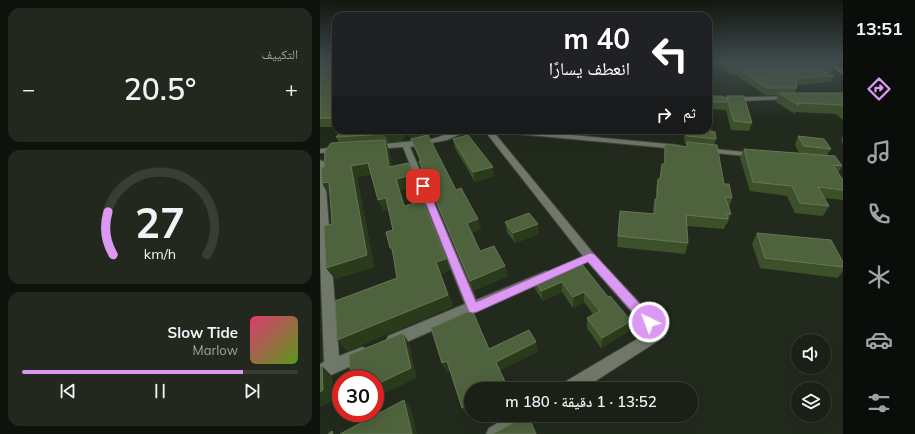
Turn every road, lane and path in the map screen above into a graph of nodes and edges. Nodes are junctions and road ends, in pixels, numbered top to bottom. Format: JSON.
{"nodes":[{"id":1,"x":799,"y":97,"type":"edge"},
{"id":2,"x":712,"y":100,"type":"edge"},
{"id":3,"x":454,"y":134,"type":"edge"},
{"id":4,"x":491,"y":134,"type":"edge"},
{"id":5,"x":537,"y":134,"type":"edge"},
{"id":6,"x":406,"y":145,"type":"junction"},
{"id":7,"x":367,"y":147,"type":"edge"},
{"id":8,"x":344,"y":149,"type":"edge"},
{"id":9,"x":320,"y":151,"type":"edge"},
{"id":10,"x":765,"y":156,"type":"edge"},
{"id":11,"x":320,"y":162,"type":"edge"},
{"id":12,"x":590,"y":257,"type":"junction"},
{"id":13,"x":575,"y":263,"type":"edge"},
{"id":14,"x":561,"y":270,"type":"edge"},
{"id":15,"x":473,"y":308,"type":"junction"},
{"id":16,"x":332,"y":366,"type":"junction"},
{"id":17,"x":320,"y":372,"type":"edge"},
{"id":18,"x":580,"y":382,"type":"edge"},
{"id":19,"x":515,"y":422,"type":"edge"},
{"id":20,"x":495,"y":434,"type":"edge"}],
"edges":[{"from":1,"to":2,"type":"street"},
{"from":3,"to":6,"type":"street"},
{"from":4,"to":12,"type":"street"},
{"from":5,"to":10,"type":"street"},
{"from":6,"to":7,"type":"street"},
{"from":6,"to":15,"type":"street"},
{"from":8,"to":9,"type":"street"},
{"from":11,"to":16,"type":"street"},
{"from":12,"to":13,"type":"street"},
{"from":12,"to":18,"type":"street"},
{"from":14,"to":15,"type":"street"},
{"from":15,"to":16,"type":"street"},
{"from":16,"to":17,"type":"street"},
{"from":19,"to":20,"type":"street"}]}
